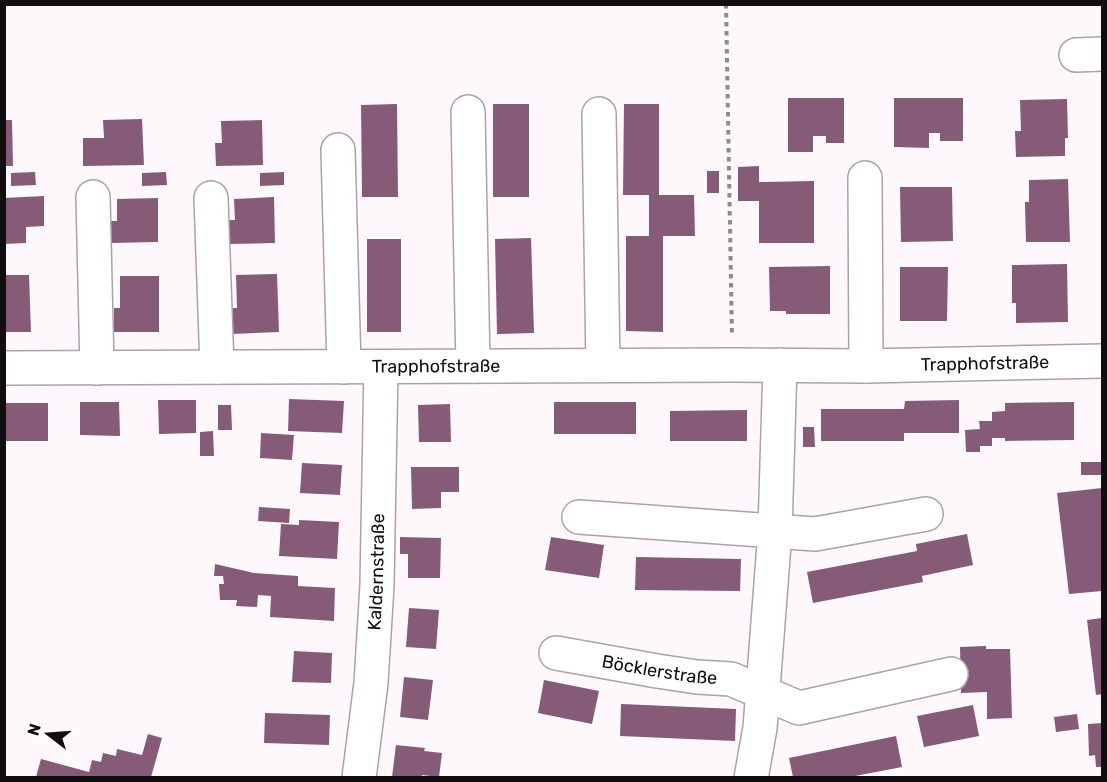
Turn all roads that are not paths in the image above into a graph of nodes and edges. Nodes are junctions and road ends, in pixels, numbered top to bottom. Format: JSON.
{"nodes":[{"id":1,"x":468,"y":112,"type":"dead end"},
{"id":2,"x":599,"y":114,"type":"dead end"},
{"id":3,"x":339,"y":150,"type":"dead end"},
{"id":4,"x":865,"y":178,"type":"dead end"},
{"id":5,"x":93,"y":197,"type":"dead end"},
{"id":6,"x":211,"y":198,"type":"dead end"},
{"id":7,"x":1102,"y":361,"type":"edge"},
{"id":8,"x":603,"y":365,"type":"junction"},
{"id":9,"x":780,"y":365,"type":"junction"},
{"id":10,"x":473,"y":366,"type":"junction"},
{"id":11,"x":866,"y":366,"type":"junction"},
{"id":12,"x":217,"y":367,"type":"junction"},
{"id":13,"x":344,"y":367,"type":"junction"},
{"id":14,"x":381,"y":367,"type":"junction"},
{"id":15,"x":4,"y":368,"type":"edge"},
{"id":16,"x":97,"y":368,"type":"junction"},
{"id":17,"x":926,"y":514,"type":"dead end"},
{"id":18,"x":579,"y":516,"type":"dead end"},
{"id":19,"x":775,"y":531,"type":"junction"},
{"id":20,"x":556,"y":653,"type":"dead end"},
{"id":21,"x":951,"y":674,"type":"dead end"},
{"id":22,"x":762,"y":692,"type":"junction"},
{"id":23,"x":359,"y":777,"type":"edge"},
{"id":24,"x":751,"y":777,"type":"edge"}],
"edges":[{"from":1,"to":10,"type":"street"},
{"from":2,"to":8,"type":"street"},
{"from":3,"to":13,"type":"street"},
{"from":4,"to":11,"type":"street"},
{"from":5,"to":16,"type":"street"},
{"from":6,"to":12,"type":"street"},
{"from":7,"to":11,"type":"street","name":"Trapphofstraße"},
{"from":8,"to":9,"type":"street","name":"Trapphofstraße"},
{"from":8,"to":10,"type":"street","name":"Trapphofstraße"},
{"from":9,"to":11,"type":"street","name":"Trapphofstraße"},
{"from":9,"to":19,"type":"street"},
{"from":10,"to":14,"type":"street","name":"Trapphofstraße"},
{"from":12,"to":13,"type":"street","name":"Trapphofstraße"},
{"from":12,"to":16,"type":"street","name":"Trapphofstraße"},
{"from":13,"to":14,"type":"street","name":"Trapphofstraße"},
{"from":14,"to":23,"type":"street","name":"Kaldernstraße"},
{"from":15,"to":16,"type":"street","name":"Trapphofstraße"},
{"from":17,"to":19,"type":"street"},
{"from":18,"to":19,"type":"street"},
{"from":19,"to":22,"type":"street"},
{"from":20,"to":22,"type":"street","name":"Böcklerstraße"},
{"from":21,"to":22,"type":"street","name":"Böcklerstraße"},
{"from":22,"to":24,"type":"street"}]}
